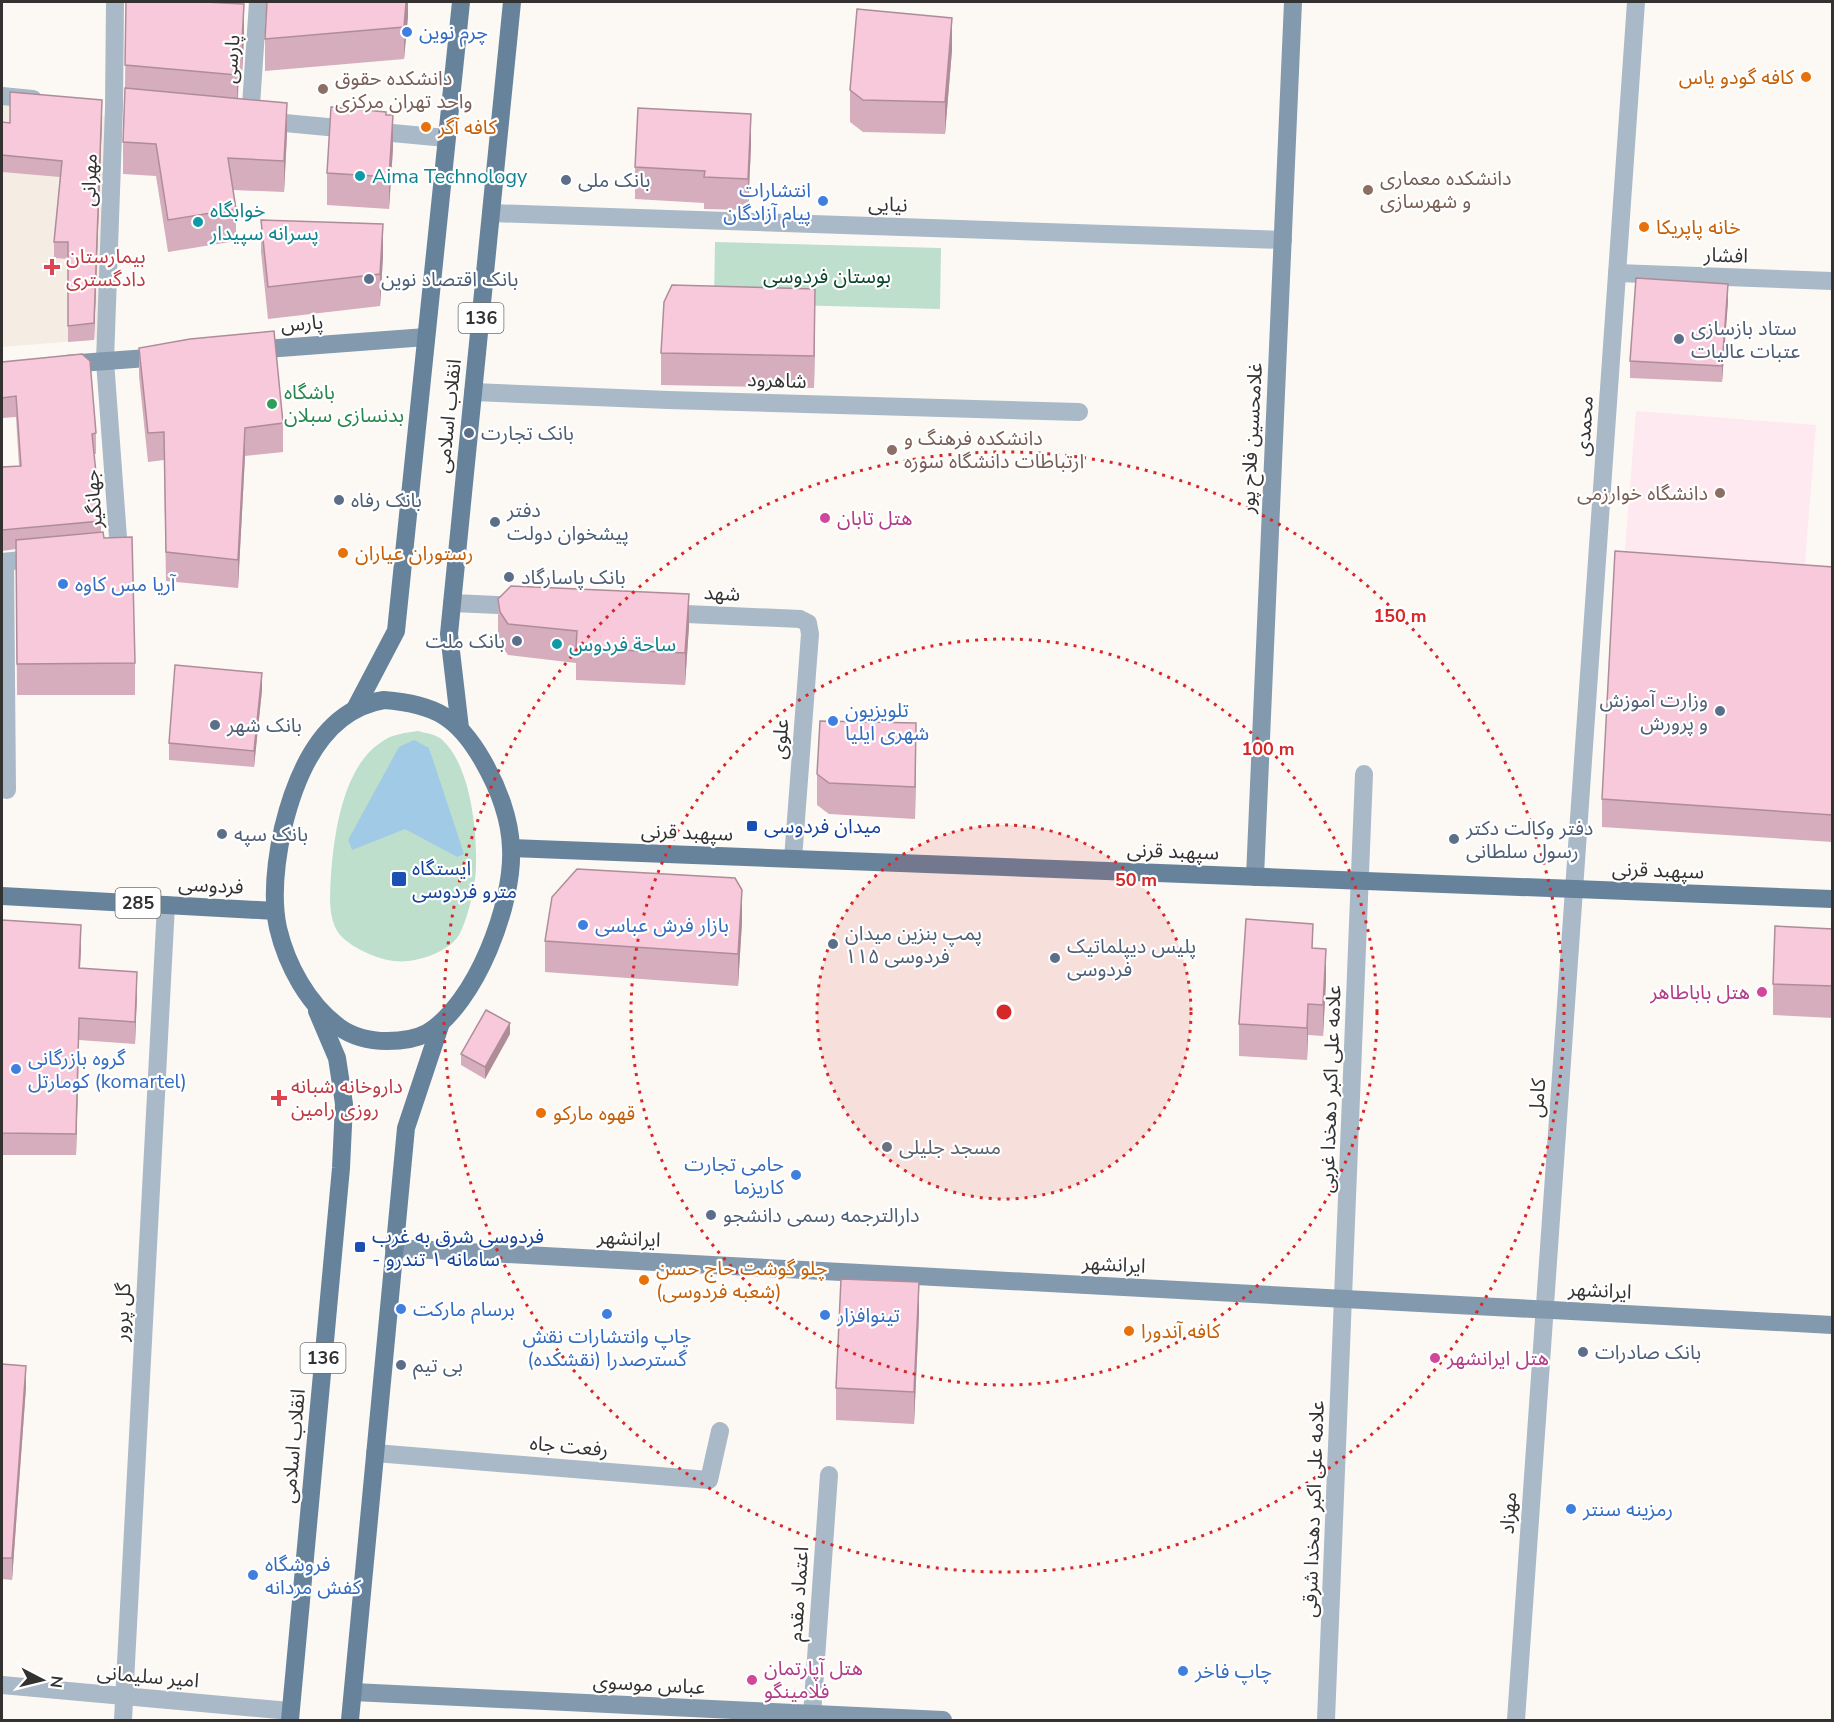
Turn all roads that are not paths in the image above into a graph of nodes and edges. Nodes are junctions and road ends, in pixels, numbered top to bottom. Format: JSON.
{"nodes":[{"id":1,"x":115,"y":2,"type":"edge"},
{"id":2,"x":258,"y":2,"type":"edge"},
{"id":3,"x":461,"y":2,"type":"edge"},
{"id":4,"x":512,"y":2,"type":"edge"},
{"id":5,"x":1293,"y":2,"type":"edge"},
{"id":6,"x":1636,"y":2,"type":"edge"},
{"id":7,"x":2,"y":96,"type":"edge"},
{"id":8,"x":47,"y":100,"type":"edge"},
{"id":9,"x":92,"y":105,"type":"edge"},
{"id":10,"x":120,"y":107,"type":"junction"},
{"id":11,"x":446,"y":138,"type":"junction"},
{"id":12,"x":491,"y":213,"type":"junction"},
{"id":13,"x":1283,"y":240,"type":"junction"},
{"id":14,"x":1617,"y":273,"type":"junction"},
{"id":15,"x":1833,"y":281,"type":"edge"},
{"id":16,"x":426,"y":337,"type":"junction"},
{"id":17,"x":236,"y":351,"type":"edge"},
{"id":18,"x":177,"y":355,"type":"edge"},
{"id":19,"x":105,"y":361,"type":"junction"},
{"id":20,"x":48,"y":366,"type":"edge"},
{"id":21,"x":473,"y":392,"type":"junction"},
{"id":22,"x":1079,"y":412,"type":"dead end"},
{"id":23,"x":96,"y":553,"type":"edge"},
{"id":24,"x":62,"y":556,"type":"edge"},
{"id":25,"x":3,"y":562,"type":"edge"},
{"id":26,"x":452,"y":603,"type":"junction"},
{"id":27,"x":536,"y":607,"type":"edge"},
{"id":28,"x":644,"y":612,"type":"edge"},
{"id":29,"x":808,"y":623,"type":"joint"},
{"id":30,"x":355,"y":709,"type":"junction"},
{"id":31,"x":460,"y":728,"type":"junction"},
{"id":32,"x":1364,"y":774,"type":"dead end"},
{"id":33,"x":7,"y":790,"type":"dead end"},
{"id":34,"x":511,"y":848,"type":"junction"},
{"id":35,"x":793,"y":859,"type":"junction"},
{"id":36,"x":1254,"y":877,"type":"junction"},
{"id":37,"x":1361,"y":880,"type":"junction"},
{"id":38,"x":1574,"y":889,"type":"junction"},
{"id":39,"x":2,"y":896,"type":"edge"},
{"id":40,"x":1833,"y":899,"type":"edge"},
{"id":41,"x":166,"y":905,"type":"junction"},
{"id":42,"x":275,"y":911,"type":"junction"},
{"id":43,"x":312,"y":1001,"type":"junction"},
{"id":44,"x":441,"y":1022,"type":"junction"},
{"id":45,"x":394,"y":1248,"type":"junction"},
{"id":46,"x":1344,"y":1299,"type":"junction"},
{"id":47,"x":1544,"y":1309,"type":"junction"},
{"id":48,"x":1833,"y":1325,"type":"edge"},
{"id":49,"x":720,"y":1431,"type":"dead end"},
{"id":50,"x":375,"y":1454,"type":"junction"},
{"id":51,"x":829,"y":1476,"type":"dead end"},
{"id":52,"x":2,"y":1685,"type":"edge"},
{"id":53,"x":353,"y":1692,"type":"junction"},
{"id":54,"x":125,"y":1696,"type":"junction"},
{"id":55,"x":812,"y":1715,"type":"junction"},
{"id":56,"x":290,"y":1716,"type":"edge"},
{"id":57,"x":852,"y":1718,"type":"edge"},
{"id":58,"x":123,"y":1720,"type":"edge"},
{"id":59,"x":350,"y":1720,"type":"edge"},
{"id":60,"x":943,"y":1720,"type":"edge"},
{"id":61,"x":1326,"y":1720,"type":"edge"},
{"id":62,"x":1516,"y":1720,"type":"edge"}],
"edges":[{"from":1,"to":10,"type":"street","name":"مهرانی"},
{"from":2,"to":11,"type":"street","name":"پارسی"},
{"from":3,"to":11,"type":"main road","name":"انقلاب اسلامی","number":"136"},
{"from":4,"to":12,"type":"main road","name":"انقلاب اسلامی","number":"136"},
{"from":5,"to":13,"type":"street","name":"غلامحسین فلاح‌ پور"},
{"from":6,"to":14,"type":"street","name":"محمدی"},
{"from":7,"to":8,"type":"street"},
{"from":9,"to":10,"type":"street"},
{"from":10,"to":19,"type":"street","name":"مهرانی"},
{"from":11,"to":16,"type":"main road","name":"انقلاب اسلامی","number":"136"},
{"from":12,"to":13,"type":"street","name":"نیایی"},
{"from":12,"to":21,"type":"main road","name":"انقلاب اسلامی","number":"136"},
{"from":13,"to":36,"type":"street","name":"غلامحسین فلاح‌ پور"},
{"from":14,"to":15,"type":"street","name":"افشار"},
{"from":14,"to":38,"type":"street","name":"محمدی"},
{"from":16,"to":17,"type":"street","name":"پارس"},
{"from":16,"to":30,"type":"main road","name":"انقلاب اسلامی","number":"136"},
{"from":18,"to":19,"type":"street"},
{"from":19,"to":20,"type":"street"},
{"from":19,"to":23,"type":"street","name":"جهانگیر"},
{"from":21,"to":22,"type":"street","name":"شاهرود"},
{"from":21,"to":26,"type":"main road","name":"انقلاب اسلامی","number":"136"},
{"from":24,"to":25,"type":"street"},
{"from":25,"to":33,"type":"street"},
{"from":26,"to":27,"type":"street"},
{"from":26,"to":31,"type":"main road","name":"انقلاب اسلامی","number":"136"},
{"from":28,"to":29,"type":"street","name":"شهد"},
{"from":29,"to":35,"type":"street","name":"علوی"},
{"from":30,"to":31,"type":"main road"},
{"from":30,"to":42,"type":"main road"},
{"from":31,"to":34,"type":"main road"},
{"from":32,"to":37,"type":"street","name":"علامه علی اکبر دهخدا غربی"},
{"from":34,"to":35,"type":"main road","name":"سپهبد قرنی"},
{"from":34,"to":44,"type":"main road"},
{"from":35,"to":36,"type":"main road","name":"سپهبد قرنی"},
{"from":36,"to":37,"type":"main road","name":"سپهبد قرنی"},
{"from":37,"to":38,"type":"main road","name":"سپهبد قرنی"},
{"from":37,"to":46,"type":"street","name":"علامه علی اکبر دهخدا غربی"},
{"from":38,"to":40,"type":"main road","name":"سپهبد قرنی"},
{"from":38,"to":47,"type":"street","name":"کامل"},
{"from":39,"to":41,"type":"main road","name":"فردوسی","number":"285"},
{"from":41,"to":42,"type":"main road","name":"فردوسی","number":"285"},
{"from":41,"to":54,"type":"street","name":"گل پرور"},
{"from":42,"to":43,"type":"main road"},
{"from":43,"to":44,"type":"main road"},
{"from":43,"to":56,"type":"main road","name":"انقلاب اسلامی","number":"136"},
{"from":44,"to":45,"type":"main road"},
{"from":45,"to":46,"type":"street","name":"ایرانشهر"},
{"from":45,"to":50,"type":"main road"},
{"from":46,"to":47,"type":"street","name":"ایرانشهر"},
{"from":46,"to":61,"type":"street","name":"علامه علی اکبر دهخدا شرقی"},
{"from":47,"to":48,"type":"street","name":"ایرانشهر"},
{"from":47,"to":62,"type":"street","name":"مهزاد"},
{"from":49,"to":50,"type":"street","name":"رفعت جاه"},
{"from":50,"to":53,"type":"main road"},
{"from":51,"to":55,"type":"street","name":"اعتماد مقدم"},
{"from":52,"to":54,"type":"street","name":"امیر سلیمانی"},
{"from":53,"to":55,"type":"street","name":"عباس موسوی"},
{"from":53,"to":59,"type":"main road"},
{"from":54,"to":56,"type":"street","name":"امیر سلیمانی"},
{"from":54,"to":58,"type":"street","name":"گل پرور"},
{"from":55,"to":57,"type":"street","name":"عباس موسوی"},
{"from":57,"to":60,"type":"street","name":"عباس موسوی"}]}
